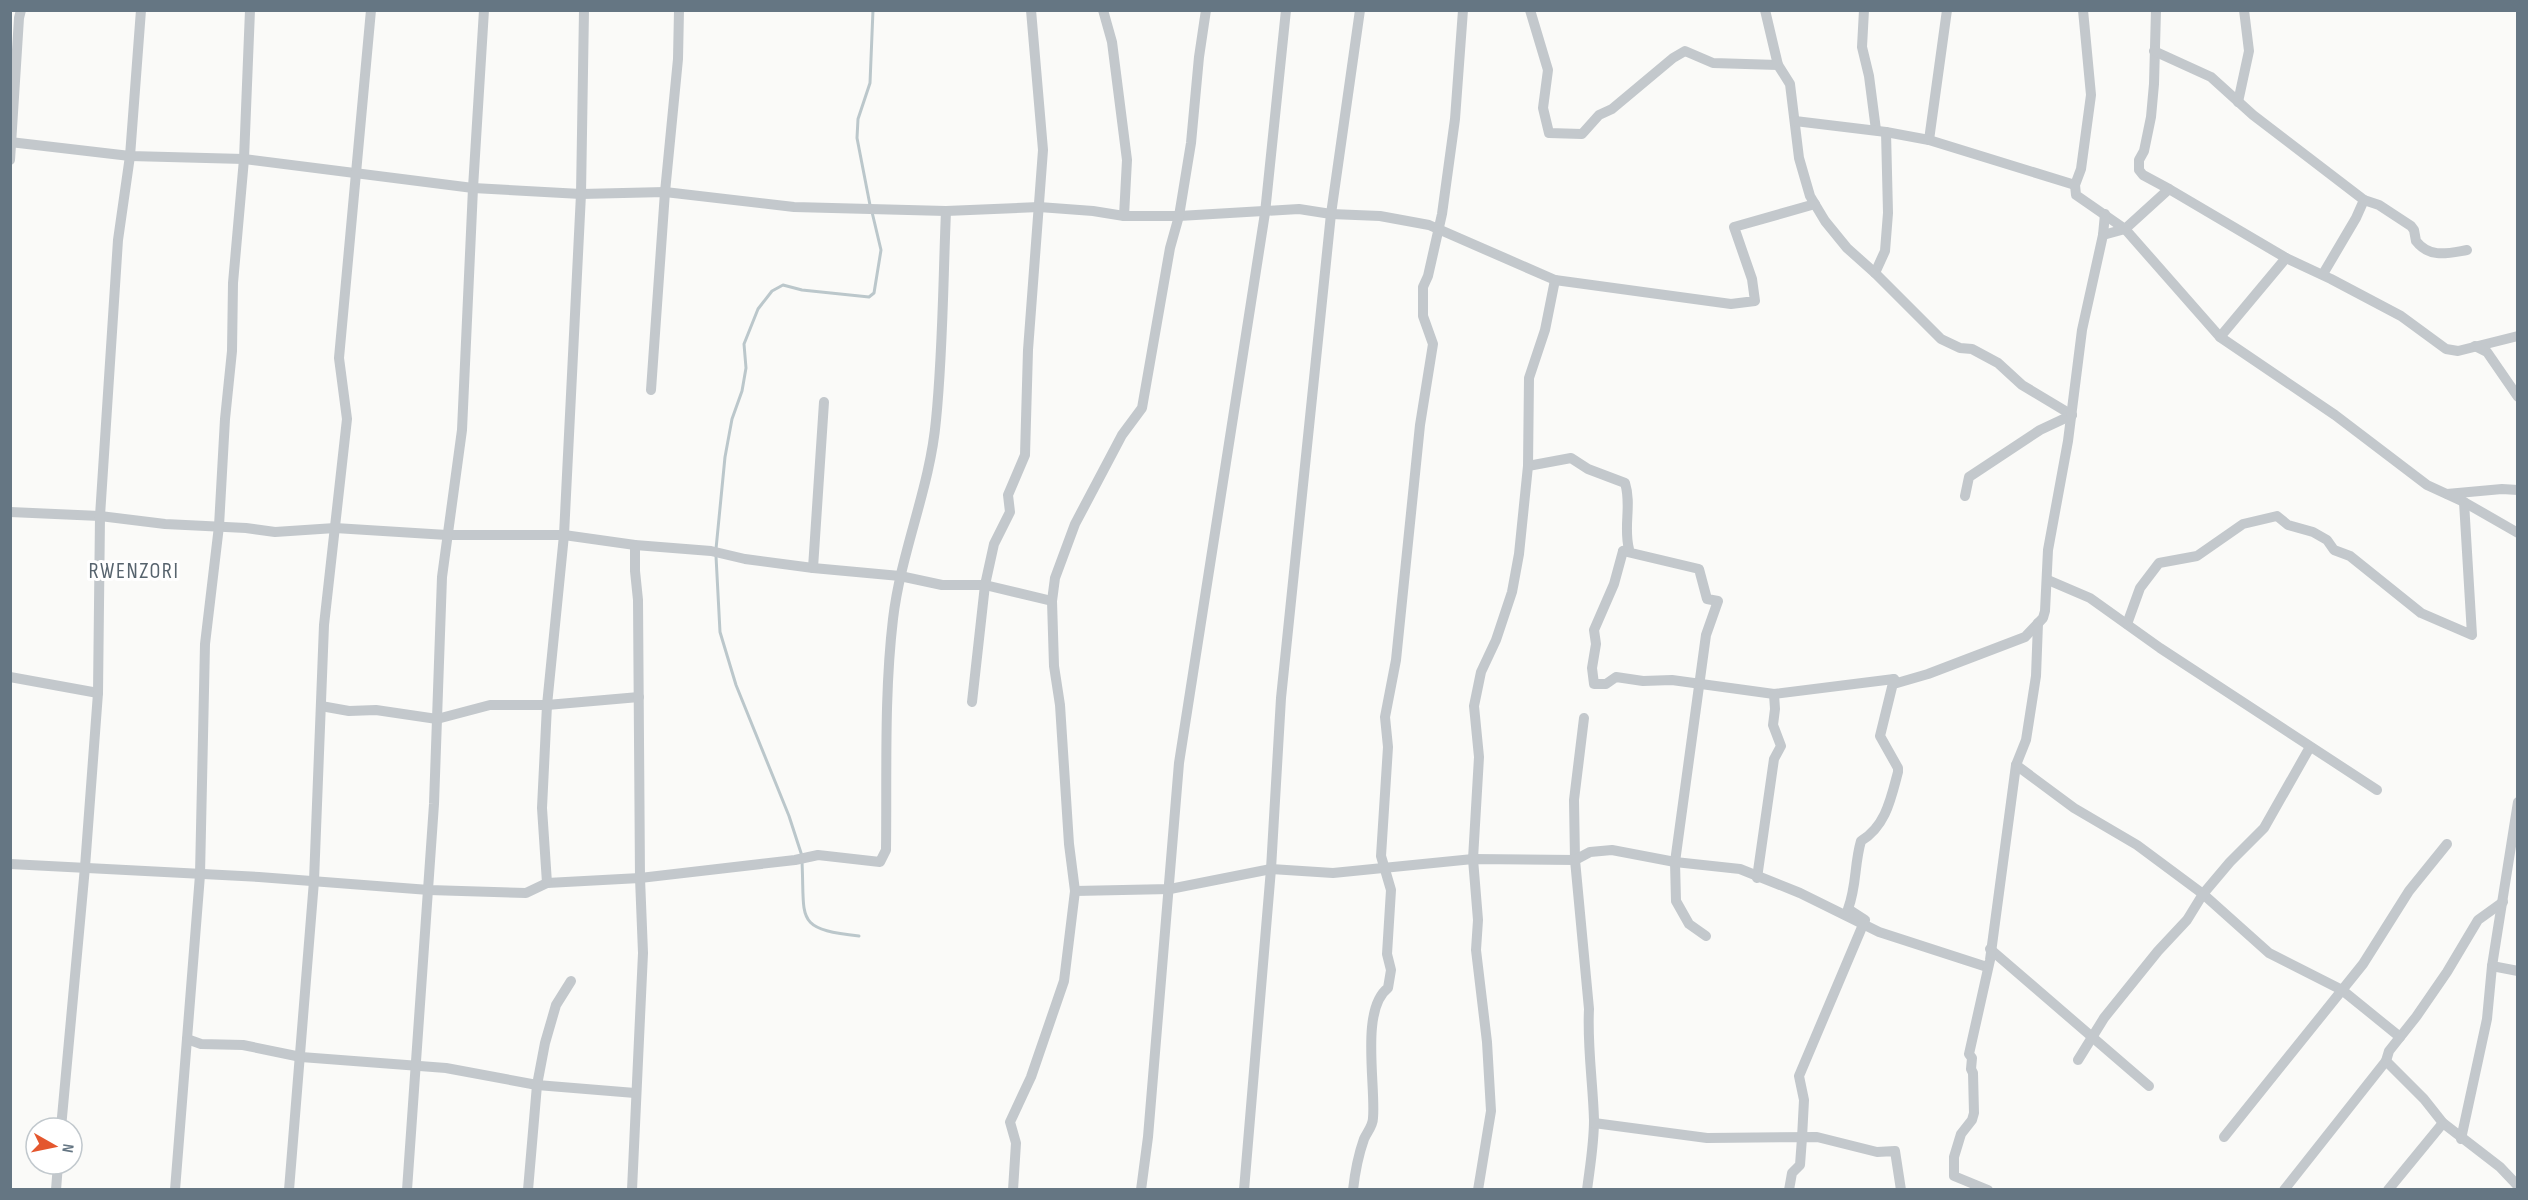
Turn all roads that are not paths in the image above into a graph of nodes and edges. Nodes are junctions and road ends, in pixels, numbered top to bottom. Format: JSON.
{"nodes":[{"id":1,"x":21,"y":10,"type":"edge"},
{"id":2,"x":141,"y":10,"type":"edge"},
{"id":3,"x":250,"y":10,"type":"edge"},
{"id":4,"x":371,"y":10,"type":"edge"},
{"id":5,"x":484,"y":10,"type":"edge"},
{"id":6,"x":584,"y":10,"type":"edge"},
{"id":7,"x":679,"y":10,"type":"edge"},
{"id":8,"x":1031,"y":10,"type":"edge"},
{"id":9,"x":1102,"y":10,"type":"edge"},
{"id":10,"x":1206,"y":10,"type":"edge"},
{"id":11,"x":1286,"y":10,"type":"edge"},
{"id":12,"x":1360,"y":10,"type":"edge"},
{"id":13,"x":1463,"y":10,"type":"edge"},
{"id":14,"x":1530,"y":10,"type":"edge"},
{"id":15,"x":1765,"y":10,"type":"edge"},
{"id":16,"x":1863,"y":10,"type":"edge"},
{"id":17,"x":1947,"y":10,"type":"edge"},
{"id":18,"x":2083,"y":10,"type":"edge"},
{"id":19,"x":2156,"y":10,"type":"edge"},
{"id":20,"x":2244,"y":10,"type":"edge"},
{"id":21,"x":2154,"y":51,"type":"junction"},
{"id":22,"x":1778,"y":65,"type":"junction"},
{"id":23,"x":2238,"y":102,"type":"junction"},
{"id":24,"x":1795,"y":121,"type":"junction"},
{"id":25,"x":1881,"y":131,"type":"junction"},
{"id":26,"x":1929,"y":140,"type":"junction"},
{"id":27,"x":11,"y":142,"type":"edge"},
{"id":28,"x":130,"y":156,"type":"junction"},
{"id":29,"x":244,"y":159,"type":"junction"},
{"id":30,"x":10,"y":160,"type":"edge"},
{"id":31,"x":357,"y":172,"type":"junction"},
{"id":32,"x":2075,"y":184,"type":"junction"},
{"id":33,"x":473,"y":188,"type":"junction"},
{"id":34,"x":2169,"y":189,"type":"junction"},
{"id":35,"x":665,"y":192,"type":"junction"},
{"id":36,"x":581,"y":194,"type":"junction"},
{"id":37,"x":2364,"y":200,"type":"junction"},
{"id":38,"x":1815,"y":204,"type":"junction"},
{"id":39,"x":1039,"y":207,"type":"junction"},
{"id":40,"x":946,"y":211,"type":"junction"},
{"id":41,"x":1266,"y":213,"type":"junction"},
{"id":42,"x":1331,"y":214,"type":"junction"},
{"id":43,"x":2105,"y":214,"type":"junction"},
{"id":44,"x":1124,"y":216,"type":"junction"},
{"id":45,"x":1179,"y":216,"type":"junction"},
{"id":46,"x":1434,"y":227,"type":"junction"},
{"id":47,"x":2125,"y":229,"type":"junction"},
{"id":48,"x":2103,"y":235,"type":"junction"},
{"id":49,"x":2467,"y":250,"type":"dead end"},
{"id":50,"x":2286,"y":258,"type":"junction"},
{"id":51,"x":1875,"y":273,"type":"junction"},
{"id":52,"x":2323,"y":274,"type":"junction"},
{"id":53,"x":1555,"y":280,"type":"junction"},
{"id":54,"x":2517,"y":336,"type":"edge"},
{"id":55,"x":2220,"y":337,"type":"junction"},
{"id":56,"x":2475,"y":346,"type":"junction"},
{"id":57,"x":651,"y":390,"type":"dead end"},
{"id":58,"x":2517,"y":397,"type":"edge"},
{"id":59,"x":824,"y":402,"type":"dead end"},
{"id":60,"x":2072,"y":415,"type":"junction"},
{"id":61,"x":1528,"y":466,"type":"junction"},
{"id":62,"x":2517,"y":490,"type":"edge"},
{"id":63,"x":2473,"y":492,"type":"junction"},
{"id":64,"x":2447,"y":494,"type":"junction"},
{"id":65,"x":1965,"y":496,"type":"dead end"},
{"id":66,"x":2465,"y":503,"type":"junction"},
{"id":67,"x":10,"y":512,"type":"edge"},
{"id":68,"x":100,"y":516,"type":"junction"},
{"id":69,"x":219,"y":526,"type":"junction"},
{"id":70,"x":335,"y":528,"type":"junction"},
{"id":71,"x":2517,"y":533,"type":"edge"},
{"id":72,"x":447,"y":535,"type":"junction"},
{"id":73,"x":564,"y":535,"type":"junction"},
{"id":74,"x":635,"y":545,"type":"junction"},
{"id":75,"x":1623,"y":551,"type":"junction"},
{"id":76,"x":813,"y":568,"type":"junction"},
{"id":77,"x":900,"y":576,"type":"junction"},
{"id":78,"x":2048,"y":580,"type":"junction"},
{"id":79,"x":985,"y":585,"type":"junction"},
{"id":80,"x":1052,"y":601,"type":"junction"},
{"id":81,"x":2038,"y":623,"type":"junction"},
{"id":82,"x":2127,"y":624,"type":"junction"},
{"id":83,"x":10,"y":676,"type":"edge"},
{"id":84,"x":1894,"y":679,"type":"junction"},
{"id":85,"x":1701,"y":683,"type":"junction"},
{"id":86,"x":98,"y":693,"type":"junction"},
{"id":87,"x":1774,"y":694,"type":"junction"},
{"id":88,"x":639,"y":697,"type":"junction"},
{"id":89,"x":972,"y":702,"type":"dead end"},
{"id":90,"x":547,"y":705,"type":"junction"},
{"id":91,"x":321,"y":706,"type":"junction"},
{"id":92,"x":1584,"y":718,"type":"dead end"},
{"id":93,"x":437,"y":719,"type":"junction"},
{"id":94,"x":2310,"y":747,"type":"junction"},
{"id":95,"x":2016,"y":765,"type":"junction"},
{"id":96,"x":2377,"y":790,"type":"dead end"},
{"id":97,"x":2517,"y":802,"type":"edge"},
{"id":98,"x":2446,"y":844,"type":"dead end"},
{"id":99,"x":1473,"y":859,"type":"junction"},
{"id":100,"x":1575,"y":860,"type":"junction"},
{"id":101,"x":1675,"y":862,"type":"junction"},
{"id":102,"x":10,"y":864,"type":"edge"},
{"id":103,"x":85,"y":867,"type":"junction"},
{"id":104,"x":1384,"y":868,"type":"junction"},
{"id":105,"x":1271,"y":869,"type":"junction"},
{"id":106,"x":200,"y":875,"type":"junction"},
{"id":107,"x":640,"y":878,"type":"junction"},
{"id":108,"x":1757,"y":878,"type":"junction"},
{"id":109,"x":314,"y":881,"type":"junction"},
{"id":110,"x":547,"y":883,"type":"junction"},
{"id":111,"x":1170,"y":889,"type":"junction"},
{"id":112,"x":429,"y":890,"type":"junction"},
{"id":113,"x":1075,"y":891,"type":"junction"},
{"id":114,"x":2203,"y":894,"type":"junction"},
{"id":115,"x":2503,"y":902,"type":"junction"},
{"id":116,"x":1863,"y":924,"type":"junction"},
{"id":117,"x":1706,"y":936,"type":"dead end"},
{"id":118,"x":1990,"y":949,"type":"junction"},
{"id":119,"x":2492,"y":966,"type":"junction"},
{"id":120,"x":1987,"y":967,"type":"junction"},
{"id":121,"x":2517,"y":971,"type":"edge"},
{"id":122,"x":571,"y":981,"type":"dead end"},
{"id":123,"x":2342,"y":990,"type":"junction"},
{"id":124,"x":2092,"y":1035,"type":"junction"},
{"id":125,"x":2400,"y":1037,"type":"junction"},
{"id":126,"x":187,"y":1039,"type":"junction"},
{"id":127,"x":301,"y":1057,"type":"junction"},
{"id":128,"x":2078,"y":1060,"type":"dead end"},
{"id":129,"x":2386,"y":1061,"type":"junction"},
{"id":130,"x":416,"y":1066,"type":"junction"},
{"id":131,"x":537,"y":1085,"type":"junction"},
{"id":132,"x":2149,"y":1086,"type":"dead end"},
{"id":133,"x":635,"y":1093,"type":"junction"},
{"id":134,"x":62,"y":1116,"type":"edge"},
{"id":135,"x":1594,"y":1123,"type":"junction"},
{"id":136,"x":2442,"y":1123,"type":"junction"},
{"id":137,"x":2224,"y":1137,"type":"dead end"},
{"id":138,"x":1802,"y":1138,"type":"junction"},
{"id":139,"x":2461,"y":1139,"type":"junction"},
{"id":140,"x":2517,"y":1186,"type":"edge"},
{"id":141,"x":175,"y":1190,"type":"edge"},
{"id":142,"x":289,"y":1190,"type":"edge"},
{"id":143,"x":407,"y":1190,"type":"edge"},
{"id":144,"x":528,"y":1190,"type":"edge"},
{"id":145,"x":632,"y":1190,"type":"edge"},
{"id":146,"x":1013,"y":1190,"type":"edge"},
{"id":147,"x":1141,"y":1190,"type":"edge"},
{"id":148,"x":1244,"y":1190,"type":"edge"},
{"id":149,"x":1353,"y":1190,"type":"edge"},
{"id":150,"x":1478,"y":1190,"type":"edge"},
{"id":151,"x":1587,"y":1190,"type":"edge"},
{"id":152,"x":1789,"y":1190,"type":"edge"},
{"id":153,"x":1901,"y":1190,"type":"edge"},
{"id":154,"x":1988,"y":1190,"type":"edge"},
{"id":155,"x":2284,"y":1190,"type":"edge"},
{"id":156,"x":2388,"y":1190,"type":"edge"}],
"edges":[{"from":1,"to":27,"type":"street"},
{"from":2,"to":28,"type":"street"},
{"from":3,"to":29,"type":"street"},
{"from":4,"to":31,"type":"street"},
{"from":5,"to":33,"type":"street"},
{"from":6,"to":36,"type":"street"},
{"from":7,"to":35,"type":"street"},
{"from":8,"to":39,"type":"street"},
{"from":9,"to":44,"type":"street"},
{"from":10,"to":45,"type":"street"},
{"from":11,"to":41,"type":"street"},
{"from":12,"to":42,"type":"street"},
{"from":13,"to":46,"type":"street"},
{"from":14,"to":22,"type":"street"},
{"from":15,"to":22,"type":"street"},
{"from":16,"to":25,"type":"street"},
{"from":17,"to":26,"type":"street"},
{"from":18,"to":32,"type":"street"},
{"from":19,"to":21,"type":"street"},
{"from":20,"to":23,"type":"street"},
{"from":21,"to":23,"type":"street"},
{"from":21,"to":34,"type":"street"},
{"from":22,"to":24,"type":"street"},
{"from":23,"to":37,"type":"street"},
{"from":24,"to":25,"type":"street"},
{"from":24,"to":38,"type":"street"},
{"from":25,"to":26,"type":"street"},
{"from":25,"to":51,"type":"street"},
{"from":26,"to":32,"type":"street"},
{"from":27,"to":28,"type":"street"},
{"from":27,"to":30,"type":"street"},
{"from":28,"to":29,"type":"street"},
{"from":28,"to":68,"type":"street"},
{"from":29,"to":31,"type":"street"},
{"from":29,"to":69,"type":"street"},
{"from":31,"to":33,"type":"street"},
{"from":31,"to":70,"type":"street"},
{"from":32,"to":43,"type":"street"},
{"from":33,"to":36,"type":"street"},
{"from":33,"to":72,"type":"street"},
{"from":34,"to":47,"type":"street"},
{"from":34,"to":50,"type":"street"},
{"from":35,"to":36,"type":"street"},
{"from":35,"to":40,"type":"street"},
{"from":35,"to":57,"type":"street"},
{"from":36,"to":73,"type":"street"},
{"from":37,"to":49,"type":"street"},
{"from":37,"to":52,"type":"street"},
{"from":38,"to":51,"type":"street"},
{"from":38,"to":53,"type":"street"},
{"from":39,"to":40,"type":"street"},
{"from":39,"to":44,"type":"street"},
{"from":39,"to":79,"type":"street"},
{"from":40,"to":77,"type":"street"},
{"from":41,"to":42,"type":"street"},
{"from":41,"to":45,"type":"street"},
{"from":41,"to":111,"type":"street"},
{"from":42,"to":46,"type":"street"},
{"from":42,"to":105,"type":"street"},
{"from":43,"to":47,"type":"street"},
{"from":43,"to":48,"type":"street"},
{"from":44,"to":45,"type":"street"},
{"from":45,"to":80,"type":"street"},
{"from":46,"to":53,"type":"street"},
{"from":46,"to":104,"type":"street"},
{"from":47,"to":48,"type":"street"},
{"from":47,"to":55,"type":"street"},
{"from":48,"to":60,"type":"street"},
{"from":50,"to":52,"type":"street"},
{"from":50,"to":55,"type":"street"},
{"from":51,"to":60,"type":"street"},
{"from":52,"to":56,"type":"street"},
{"from":53,"to":61,"type":"street"},
{"from":54,"to":56,"type":"street"},
{"from":55,"to":64,"type":"street"},
{"from":56,"to":58,"type":"street"},
{"from":59,"to":76,"type":"street"},
{"from":60,"to":65,"type":"street"},
{"from":60,"to":78,"type":"street"},
{"from":61,"to":75,"type":"street"},
{"from":61,"to":99,"type":"street"},
{"from":62,"to":63,"type":"street"},
{"from":63,"to":64,"type":"street"},
{"from":63,"to":66,"type":"street"},
{"from":64,"to":66,"type":"street"},
{"from":66,"to":71,"type":"street"},
{"from":66,"to":82,"type":"street"},
{"from":67,"to":68,"type":"street"},
{"from":68,"to":69,"type":"street"},
{"from":68,"to":86,"type":"street"},
{"from":69,"to":70,"type":"street"},
{"from":69,"to":106,"type":"street"},
{"from":70,"to":72,"type":"street"},
{"from":70,"to":91,"type":"street"},
{"from":72,"to":73,"type":"street"},
{"from":72,"to":93,"type":"street"},
{"from":73,"to":74,"type":"street"},
{"from":73,"to":90,"type":"street"},
{"from":74,"to":76,"type":"street"},
{"from":74,"to":88,"type":"street"},
{"from":75,"to":85,"type":"street"},
{"from":75,"to":85,"type":"street"},
{"from":76,"to":77,"type":"street"},
{"from":77,"to":79,"type":"street"},
{"from":77,"to":107,"type":"street"},
{"from":78,"to":81,"type":"street"},
{"from":78,"to":82,"type":"street"},
{"from":79,"to":80,"type":"street"},
{"from":79,"to":89,"type":"street"},
{"from":80,"to":113,"type":"street"},
{"from":81,"to":84,"type":"street"},
{"from":81,"to":95,"type":"street"},
{"from":82,"to":94,"type":"street"},
{"from":83,"to":86,"type":"street"},
{"from":84,"to":87,"type":"street"},
{"from":84,"to":116,"type":"street"},
{"from":85,"to":87,"type":"street"},
{"from":85,"to":101,"type":"street"},
{"from":86,"to":103,"type":"street"},
{"from":87,"to":108,"type":"street"},
{"from":88,"to":90,"type":"street"},
{"from":88,"to":107,"type":"street"},
{"from":90,"to":93,"type":"street"},
{"from":90,"to":110,"type":"street"},
{"from":91,"to":93,"type":"street"},
{"from":91,"to":109,"type":"street"},
{"from":92,"to":100,"type":"street"},
{"from":93,"to":112,"type":"street"},
{"from":94,"to":96,"type":"street"},
{"from":94,"to":114,"type":"street"},
{"from":95,"to":114,"type":"street"},
{"from":95,"to":118,"type":"street"},
{"from":97,"to":115,"type":"street"},
{"from":98,"to":123,"type":"street"},
{"from":99,"to":100,"type":"street"},
{"from":99,"to":104,"type":"street"},
{"from":99,"to":150,"type":"street"},
{"from":100,"to":101,"type":"street"},
{"from":100,"to":135,"type":"street"},
{"from":101,"to":108,"type":"street"},
{"from":101,"to":117,"type":"street"},
{"from":102,"to":103,"type":"street"},
{"from":103,"to":106,"type":"street"},
{"from":103,"to":134,"type":"street"},
{"from":104,"to":105,"type":"street"},
{"from":104,"to":149,"type":"street"},
{"from":105,"to":111,"type":"street"},
{"from":105,"to":148,"type":"street"},
{"from":106,"to":109,"type":"street"},
{"from":106,"to":126,"type":"street"},
{"from":107,"to":110,"type":"street"},
{"from":107,"to":133,"type":"street"},
{"from":108,"to":116,"type":"street"},
{"from":109,"to":112,"type":"street"},
{"from":109,"to":127,"type":"street"},
{"from":110,"to":112,"type":"street"},
{"from":111,"to":113,"type":"street"},
{"from":111,"to":147,"type":"street"},
{"from":112,"to":130,"type":"street"},
{"from":113,"to":146,"type":"street"},
{"from":114,"to":123,"type":"street"},
{"from":114,"to":124,"type":"street"},
{"from":115,"to":119,"type":"street"},
{"from":115,"to":125,"type":"street"},
{"from":116,"to":120,"type":"street"},
{"from":116,"to":138,"type":"street"},
{"from":118,"to":120,"type":"street"},
{"from":118,"to":124,"type":"street"},
{"from":119,"to":121,"type":"street"},
{"from":119,"to":139,"type":"street"},
{"from":120,"to":154,"type":"street"},
{"from":122,"to":131,"type":"street"},
{"from":123,"to":125,"type":"street"},
{"from":123,"to":137,"type":"street"},
{"from":124,"to":128,"type":"street"},
{"from":124,"to":132,"type":"street"},
{"from":125,"to":129,"type":"street"},
{"from":126,"to":127,"type":"street"},
{"from":126,"to":141,"type":"street"},
{"from":127,"to":130,"type":"street"},
{"from":127,"to":142,"type":"street"},
{"from":129,"to":136,"type":"street"},
{"from":129,"to":155,"type":"street"},
{"from":130,"to":131,"type":"street"},
{"from":130,"to":143,"type":"street"},
{"from":131,"to":133,"type":"street"},
{"from":131,"to":144,"type":"street"},
{"from":133,"to":145,"type":"street"},
{"from":135,"to":138,"type":"street"},
{"from":135,"to":151,"type":"street"},
{"from":136,"to":139,"type":"street"},
{"from":136,"to":156,"type":"street"},
{"from":138,"to":152,"type":"street"},
{"from":138,"to":153,"type":"street"},
{"from":139,"to":140,"type":"street"}]}
